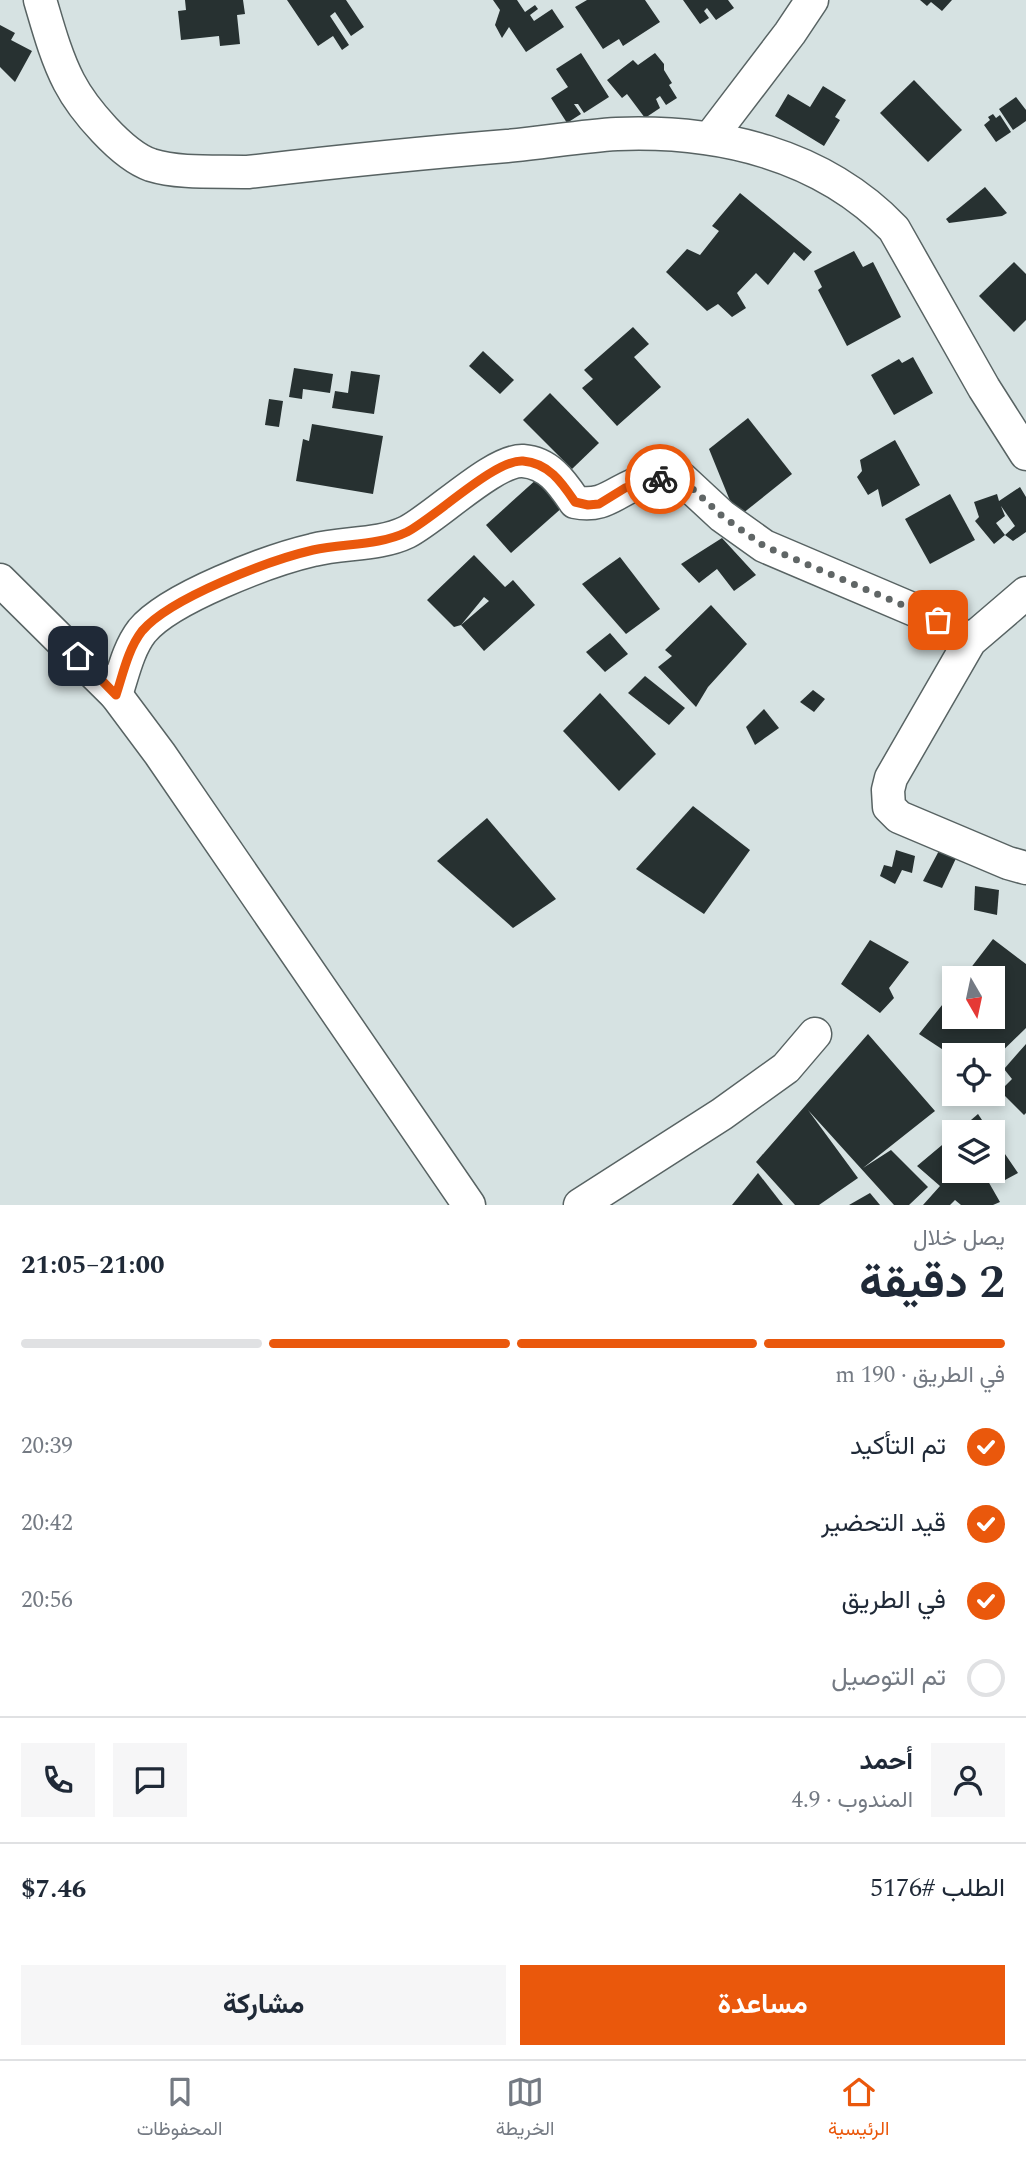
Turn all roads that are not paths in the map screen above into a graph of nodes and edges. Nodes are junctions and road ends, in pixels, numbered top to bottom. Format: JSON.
{"nodes":[{"id":1,"x":40,"y":0,"type":"edge"},
{"id":2,"x":812,"y":0,"type":"edge"},
{"id":3,"x":710,"y":138,"type":"junction"},
{"id":4,"x":1026,"y":454,"type":"edge"},
{"id":5,"x":0,"y":580,"type":"edge"},
{"id":6,"x":1026,"y":593,"type":"edge"},
{"id":7,"x":970,"y":641,"type":"junction"},
{"id":8,"x":116,"y":695,"type":"junction"},
{"id":9,"x":1026,"y":868,"type":"edge"},
{"id":10,"x":815,"y":1034,"type":"dead end"},
{"id":11,"x":469,"y":1205,"type":"edge"},
{"id":12,"x":580,"y":1205,"type":"edge"}],
"edges":[{"from":1,"to":3,"type":"street"},
{"from":2,"to":3,"type":"street"},
{"from":3,"to":4,"type":"street"},
{"from":5,"to":8,"type":"street"},
{"from":6,"to":7,"type":"street"},
{"from":7,"to":8,"type":"street"},
{"from":7,"to":9,"type":"street"},
{"from":8,"to":11,"type":"street"},
{"from":10,"to":12,"type":"street"}]}
